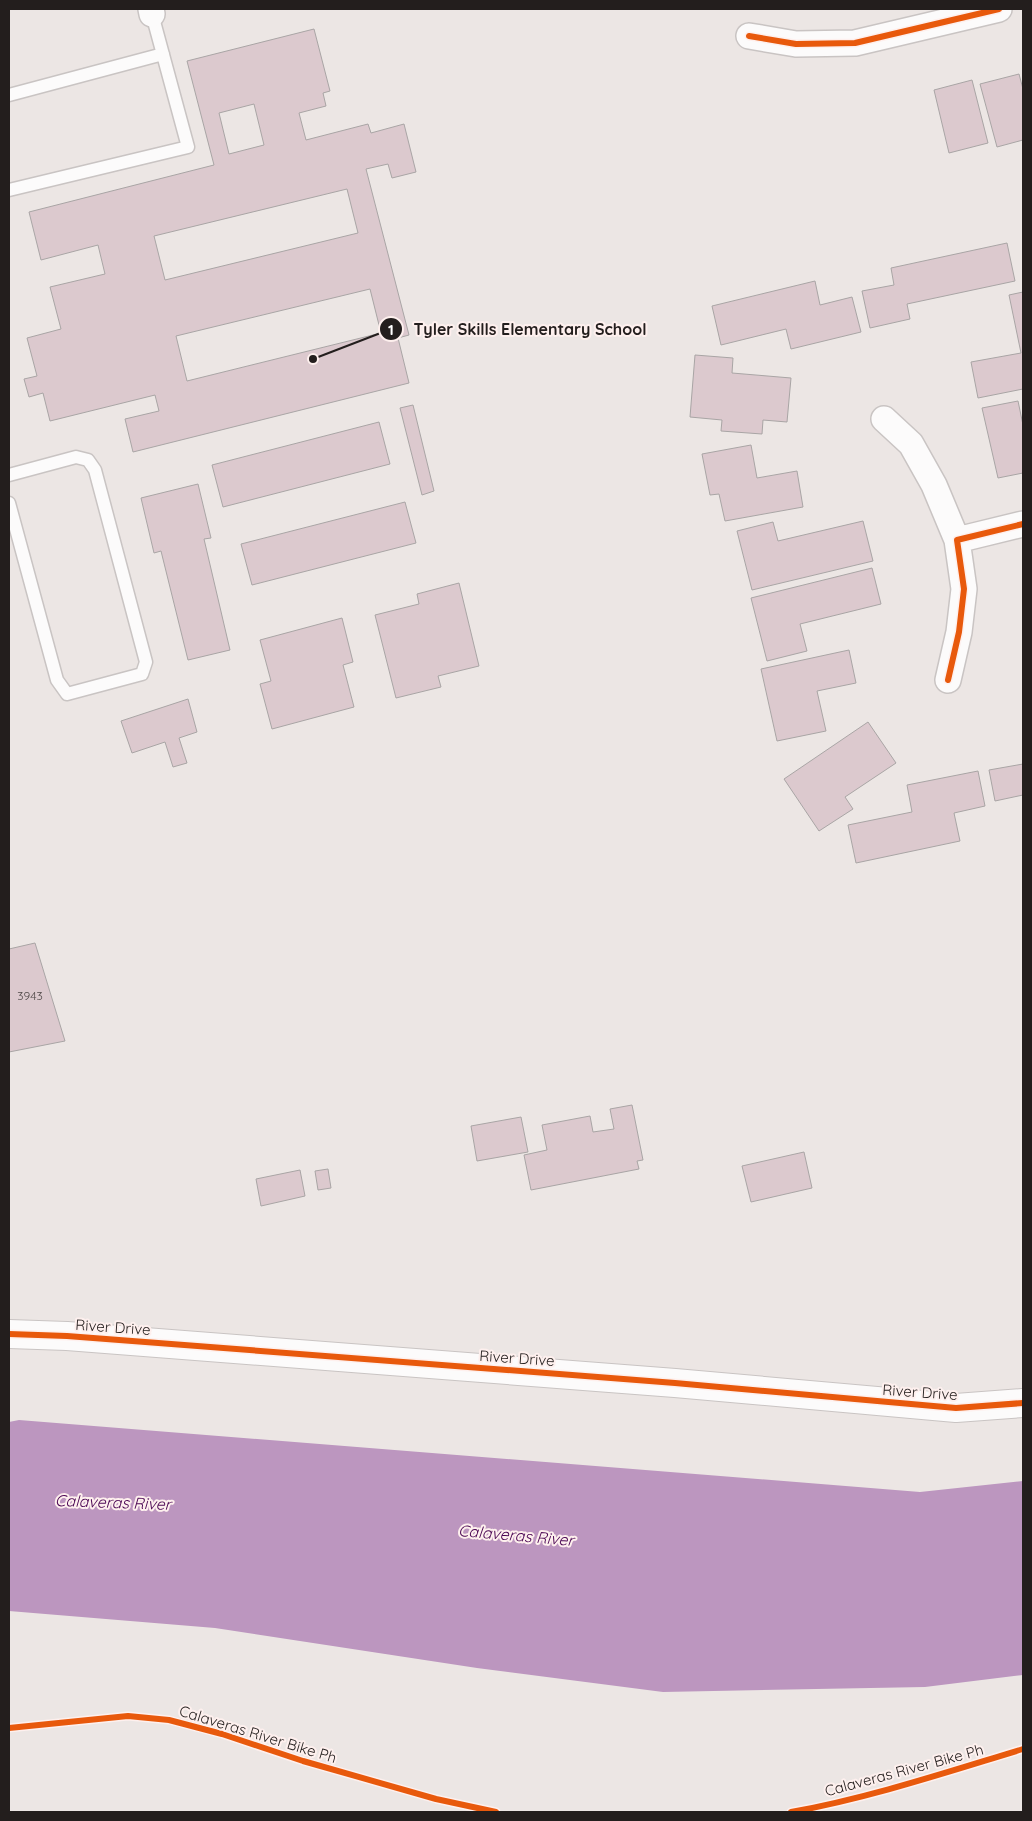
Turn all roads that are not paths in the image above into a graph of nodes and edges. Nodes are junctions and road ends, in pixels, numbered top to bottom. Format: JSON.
{"nodes":[{"id":1,"x":999,"y":9,"type":"edge"},
{"id":2,"x":151,"y":11,"type":"edge"},
{"id":3,"x":749,"y":36,"type":"dead end"},
{"id":4,"x":163,"y":54,"type":"junction"},
{"id":5,"x":9,"y":95,"type":"edge"},
{"id":6,"x":9,"y":190,"type":"edge"},
{"id":7,"x":884,"y":419,"type":"dead end"},
{"id":8,"x":9,"y":475,"type":"edge"},
{"id":9,"x":9,"y":503,"type":"edge"},
{"id":10,"x":1023,"y":524,"type":"edge"},
{"id":11,"x":957,"y":540,"type":"junction"},
{"id":12,"x":948,"y":680,"type":"dead end"},
{"id":13,"x":9,"y":1334,"type":"edge"},
{"id":14,"x":1023,"y":1403,"type":"edge"}],
"edges":[{"from":1,"to":3,"type":"street"},
{"from":2,"to":4,"type":"lane"},
{"from":4,"to":5,"type":"lane"},
{"from":4,"to":6,"type":"lane"},
{"from":7,"to":11,"type":"street"},
{"from":8,"to":9,"type":"lane"},
{"from":10,"to":11,"type":"street"},
{"from":11,"to":12,"type":"street"},
{"from":13,"to":14,"type":"street","name":"River Drive"}]}
